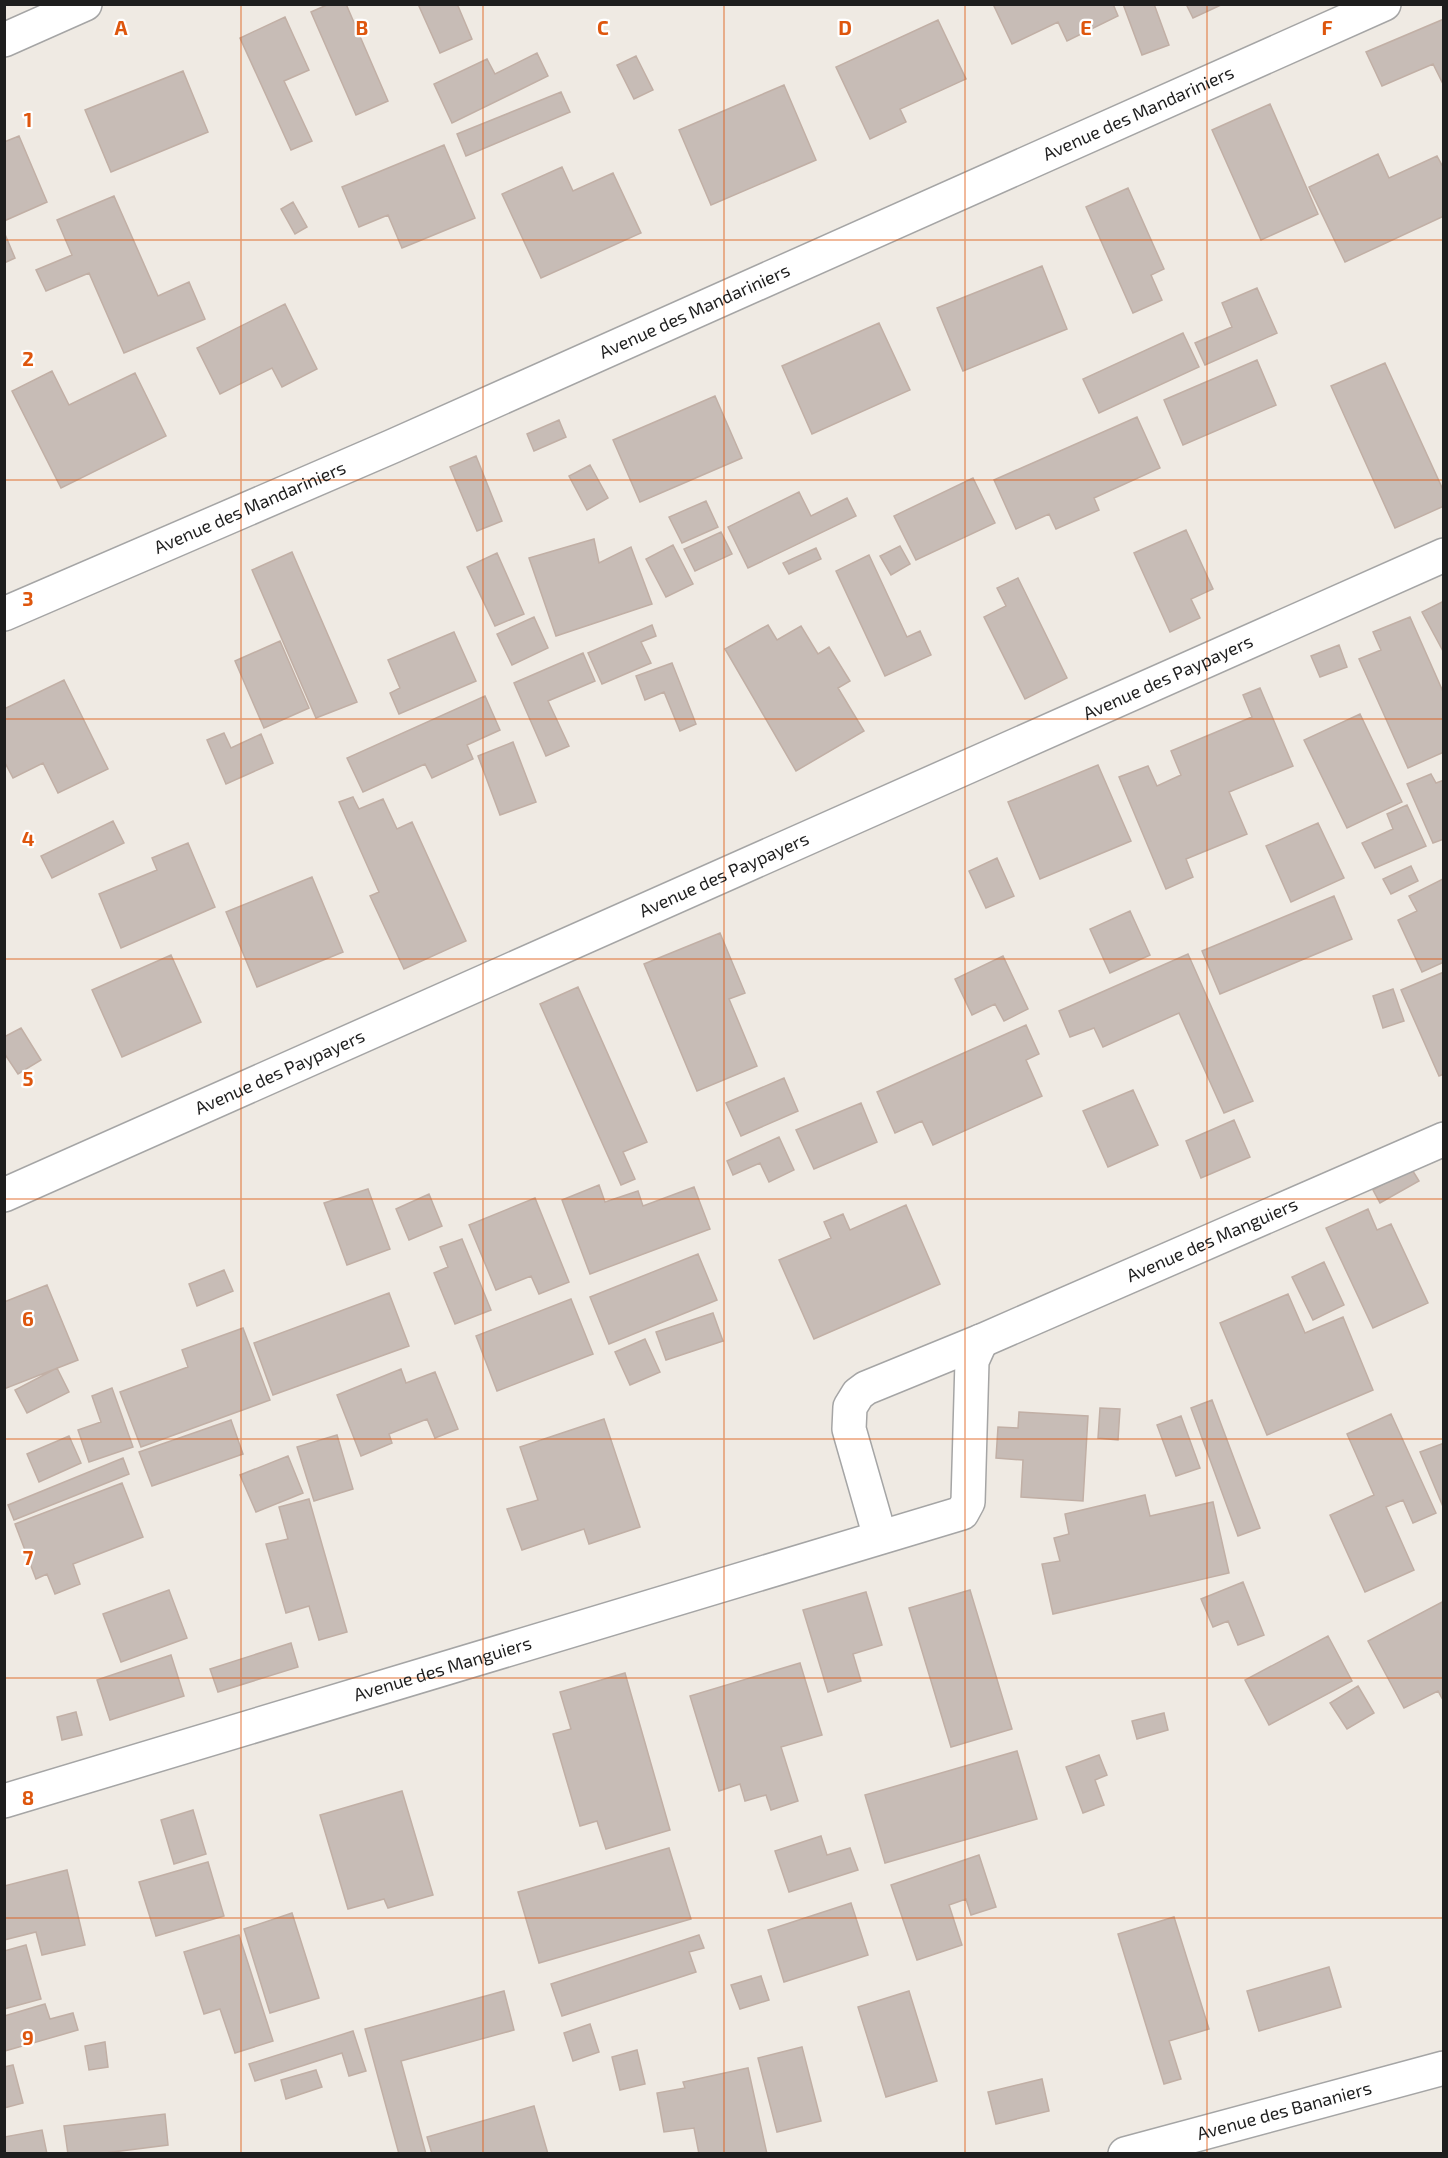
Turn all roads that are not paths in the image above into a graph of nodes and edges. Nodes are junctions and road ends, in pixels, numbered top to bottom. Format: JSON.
{"nodes":[{"id":1,"x":85,"y":4,"type":"edge"},
{"id":2,"x":1384,"y":4,"type":"edge"},
{"id":3,"x":4,"y":40,"type":"edge"},
{"id":4,"x":1443,"y":555,"type":"edge"},
{"id":5,"x":4,"y":614,"type":"edge"},
{"id":6,"x":1443,"y":1139,"type":"edge"},
{"id":7,"x":4,"y":1195,"type":"edge"},
{"id":8,"x":981,"y":1341,"type":"junction"},
{"id":9,"x":880,"y":1537,"type":"junction"},
{"id":10,"x":4,"y":1801,"type":"edge"},
{"id":11,"x":1443,"y":2068,"type":"edge"},
{"id":12,"x":1125,"y":2154,"type":"edge"}],
"edges":[{"from":1,"to":3,"type":"street"},
{"from":2,"to":5,"type":"street","name":"Avenue des Mandariniers"},
{"from":4,"to":7,"type":"street","name":"Avenue des Paypayers"},
{"from":6,"to":8,"type":"street","name":"Avenue des Manguiers"},
{"from":8,"to":9,"type":"street","name":"Avenue des Manguiers"},
{"from":8,"to":9,"type":"street","name":"Avenue des Manguiers"},
{"from":9,"to":10,"type":"street","name":"Avenue des Manguiers"},
{"from":11,"to":12,"type":"street","name":"Avenue des Bananiers"}]}
